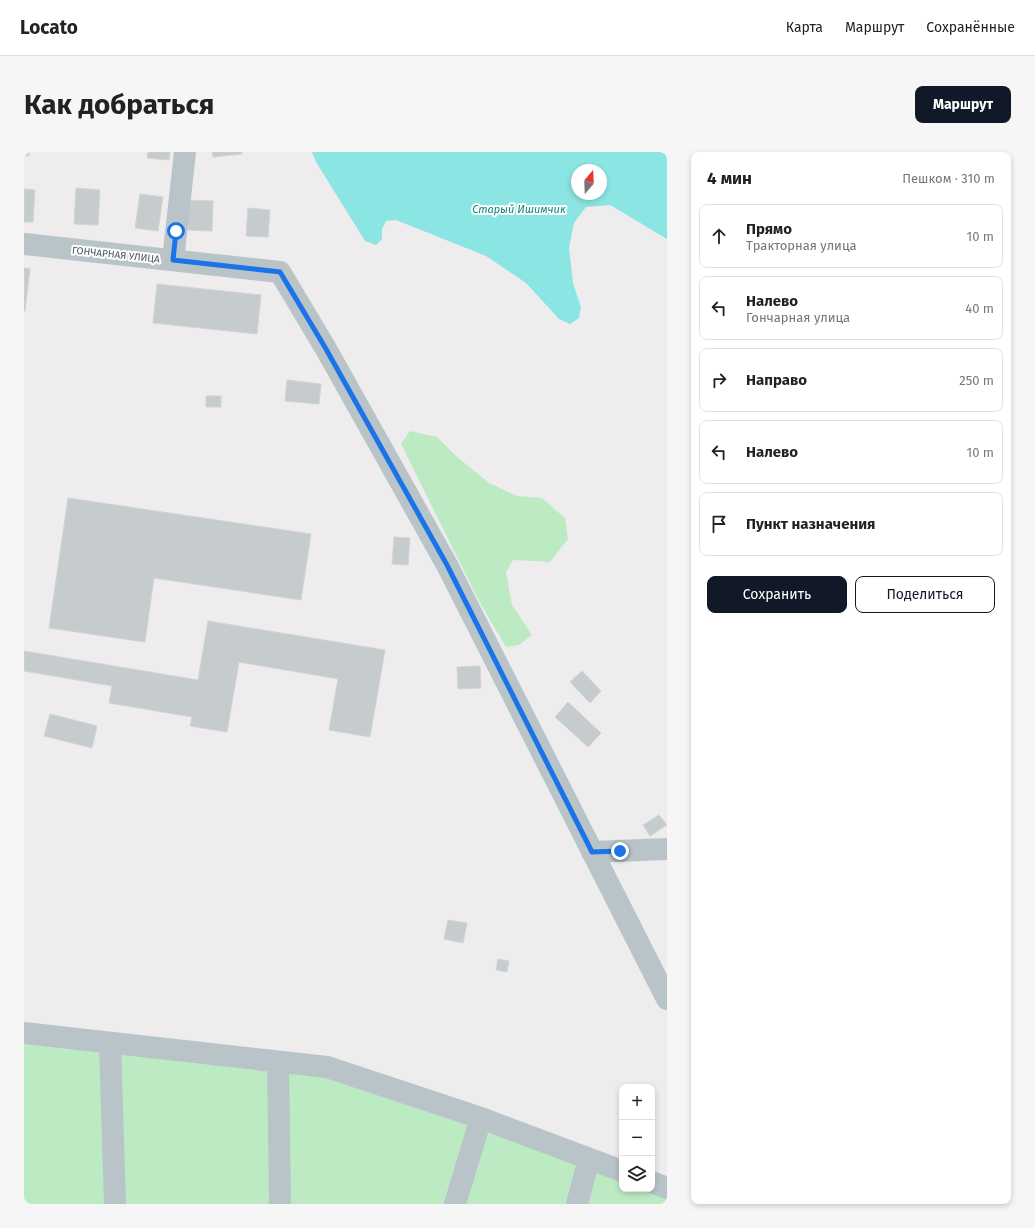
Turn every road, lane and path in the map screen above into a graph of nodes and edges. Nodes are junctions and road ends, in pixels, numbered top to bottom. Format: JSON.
{"nodes":[{"id":1,"x":185,"y":152,"type":"edge"},
{"id":2,"x":24,"y":244,"type":"edge"},
{"id":3,"x":173,"y":260,"type":"junction"},
{"id":4,"x":667,"y":849,"type":"edge"},
{"id":5,"x":592,"y":852,"type":"junction"},
{"id":6,"x":667,"y":999,"type":"edge"},
{"id":7,"x":24,"y":1033,"type":"edge"},
{"id":8,"x":110,"y":1044,"type":"junction"},
{"id":9,"x":278,"y":1062,"type":"junction"},
{"id":10,"x":481,"y":1118,"type":"junction"},
{"id":11,"x":589,"y":1159,"type":"junction"},
{"id":12,"x":619,"y":1170,"type":"edge"},
{"id":13,"x":655,"y":1183,"type":"edge"},
{"id":14,"x":667,"y":1188,"type":"edge"},
{"id":15,"x":115,"y":1204,"type":"edge"},
{"id":16,"x":280,"y":1204,"type":"edge"},
{"id":17,"x":455,"y":1204,"type":"edge"},
{"id":18,"x":577,"y":1204,"type":"edge"}],
"edges":[{"from":1,"to":3,"type":"street"},
{"from":2,"to":3,"type":"street","name":"ГОНЧАРНАЯ УЛИЦА"},
{"from":3,"to":5,"type":"street","name":"ГОНЧАРНАЯ УЛИЦА"},
{"from":4,"to":5,"type":"street"},
{"from":5,"to":6,"type":"street"},
{"from":7,"to":8,"type":"street"},
{"from":8,"to":9,"type":"street"},
{"from":8,"to":15,"type":"street"},
{"from":9,"to":10,"type":"street"},
{"from":9,"to":16,"type":"street"},
{"from":10,"to":11,"type":"street"},
{"from":10,"to":17,"type":"street"},
{"from":11,"to":12,"type":"street"},
{"from":11,"to":18,"type":"street"},
{"from":13,"to":14,"type":"street"}]}
